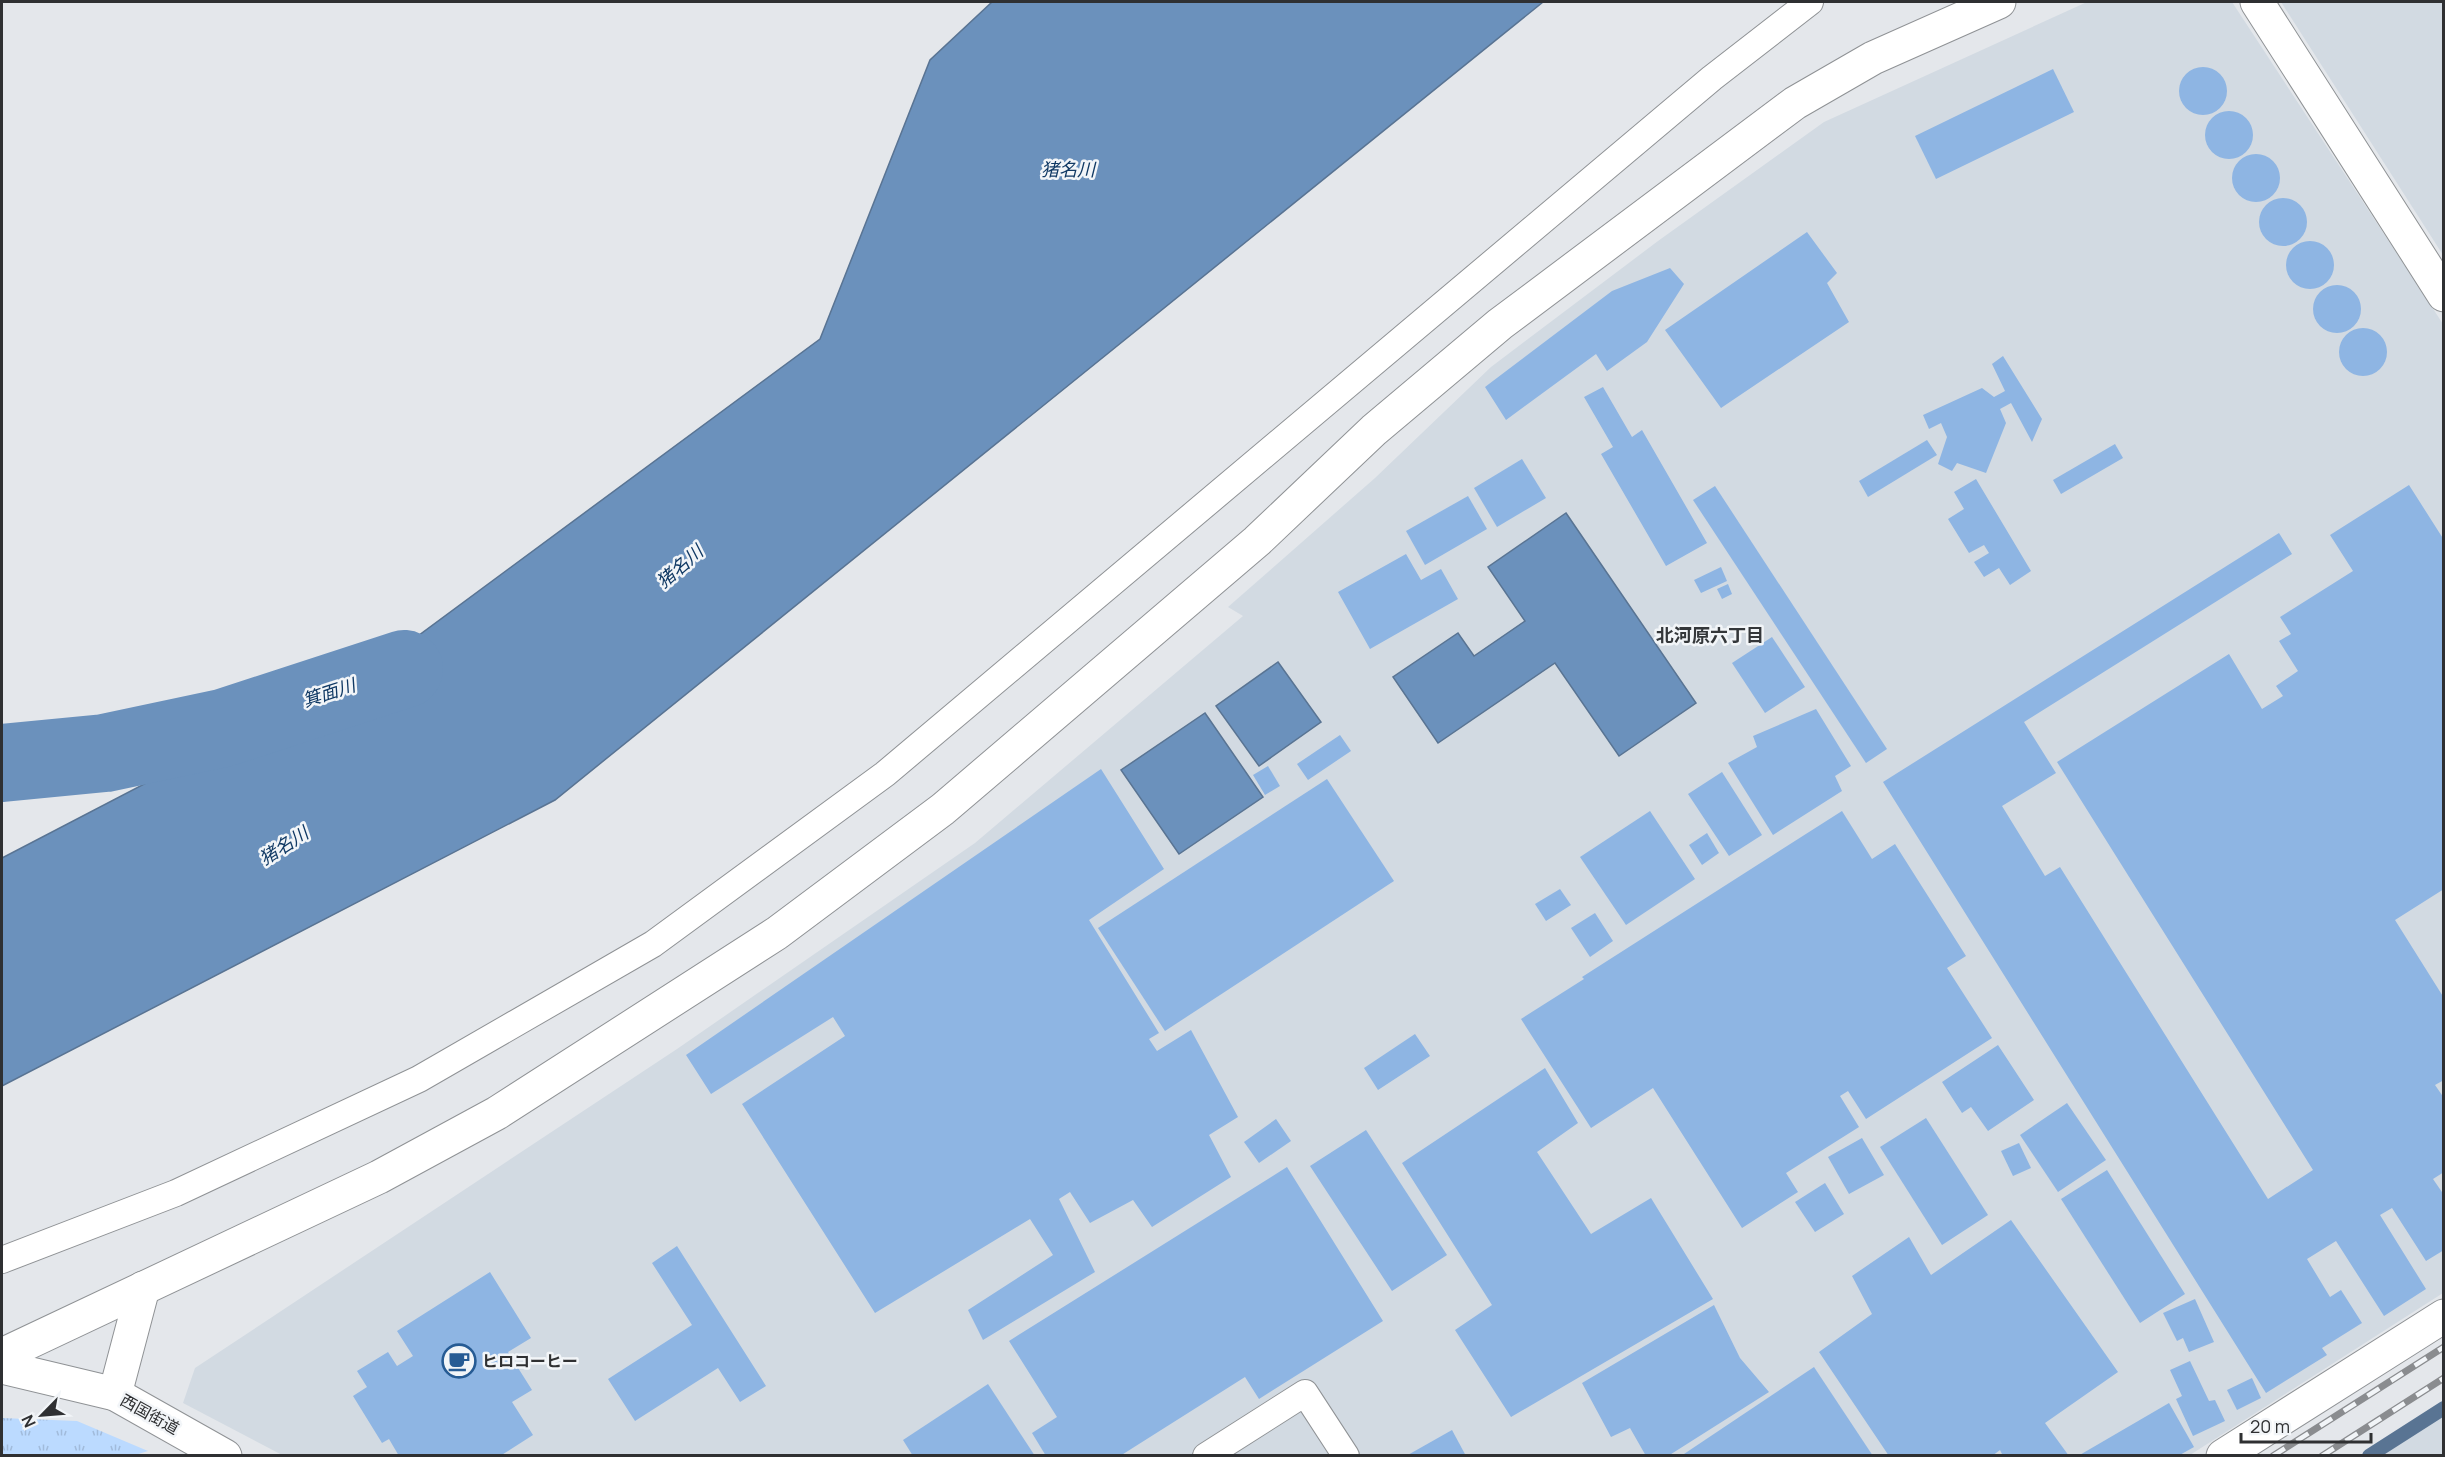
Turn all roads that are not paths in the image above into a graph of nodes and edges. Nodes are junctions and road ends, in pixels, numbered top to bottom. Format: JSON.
{"nodes":[{"id":1,"x":1809,"y":2,"type":"edge"},
{"id":2,"x":1998,"y":2,"type":"edge"},
{"id":3,"x":2257,"y":2,"type":"edge"},
{"id":4,"x":2444,"y":295,"type":"edge"},
{"id":5,"x":2,"y":1260,"type":"edge"},
{"id":6,"x":143,"y":1288,"type":"junction"},
{"id":7,"x":2444,"y":1316,"type":"edge"},
{"id":8,"x":2,"y":1355,"type":"edge"},
{"id":9,"x":2,"y":1367,"type":"edge"},
{"id":10,"x":115,"y":1394,"type":"junction"},
{"id":11,"x":225,"y":1455,"type":"edge"},
{"id":12,"x":1206,"y":1455,"type":"edge"},
{"id":13,"x":1346,"y":1455,"type":"edge"},
{"id":14,"x":2223,"y":1455,"type":"edge"}],
"edges":[{"from":1,"to":5,"type":"lane"},
{"from":2,"to":6,"type":"street"},
{"from":3,"to":4,"type":"street"},
{"from":6,"to":8,"type":"street"},
{"from":6,"to":10,"type":"street"},
{"from":7,"to":14,"type":"street"},
{"from":9,"to":10,"type":"street","name":"西国街道"},
{"from":10,"to":11,"type":"street","name":"西国街道"},
{"from":12,"to":13,"type":"lane"}]}
